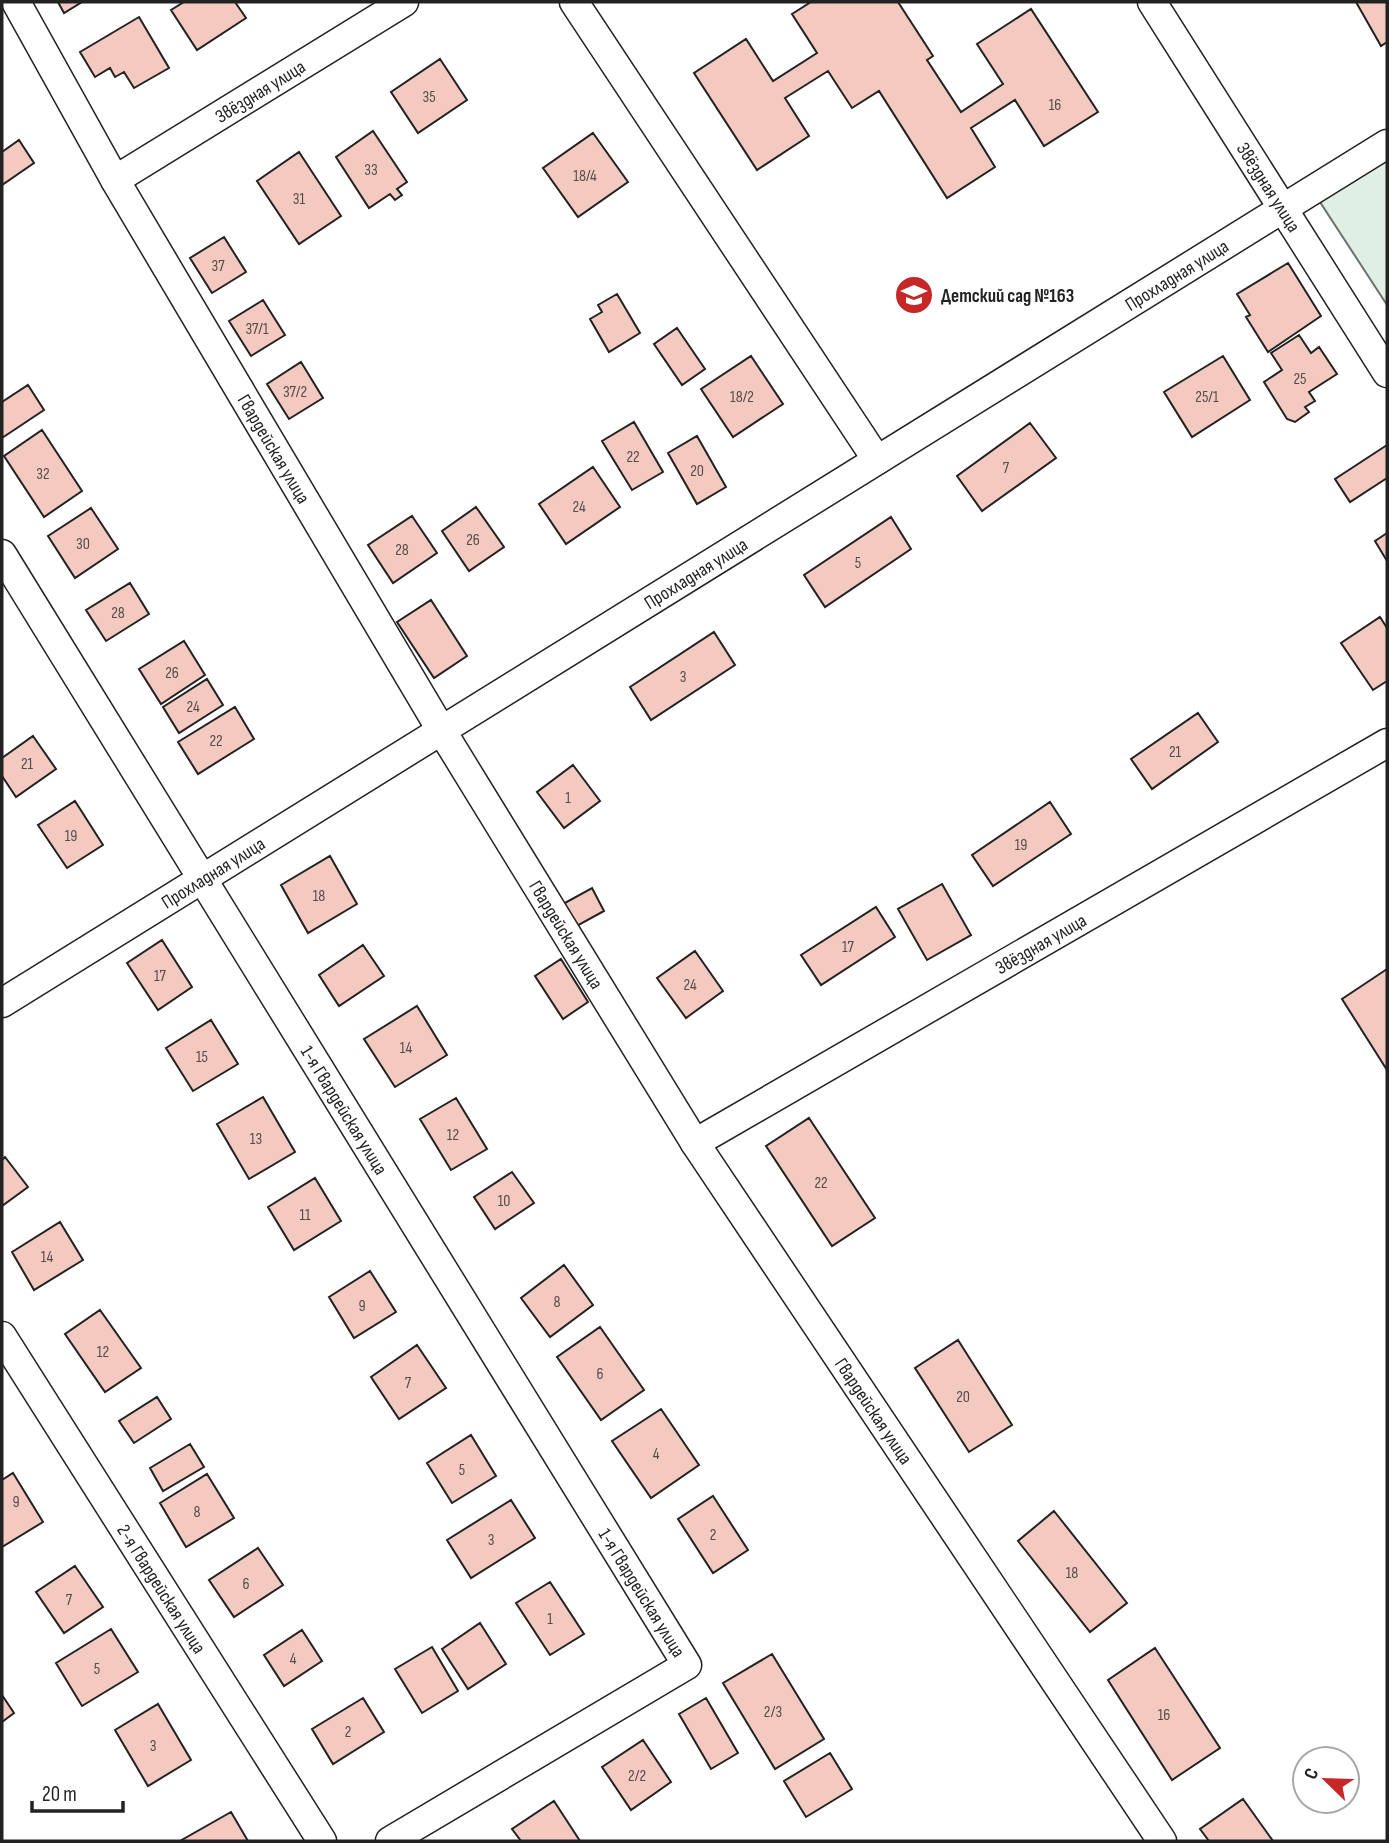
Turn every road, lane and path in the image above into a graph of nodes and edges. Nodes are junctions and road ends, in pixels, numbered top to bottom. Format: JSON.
{"nodes":[{"id":1,"x":16,"y":2,"type":"edge"},
{"id":2,"x":404,"y":2,"type":"edge"},
{"id":3,"x":574,"y":2,"type":"edge"},
{"id":4,"x":1152,"y":2,"type":"edge"},
{"id":5,"x":1387,"y":144,"type":"edge"},
{"id":6,"x":115,"y":180,"type":"junction"},
{"id":7,"x":1285,"y":210,"type":"junction"},
{"id":8,"x":1387,"y":373,"type":"edge"},
{"id":9,"x":877,"y":460,"type":"junction"},
{"id":10,"x":2,"y":554,"type":"edge"},
{"id":11,"x":440,"y":729,"type":"junction"},
{"id":12,"x":1387,"y":743,"type":"edge"},
{"id":13,"x":203,"y":879,"type":"junction"},
{"id":14,"x":2,"y":1003,"type":"edge"},
{"id":15,"x":695,"y":1143,"type":"junction"},
{"id":16,"x":2,"y":1336,"type":"edge"},
{"id":17,"x":322,"y":1841,"type":"edge"},
{"id":18,"x":390,"y":1841,"type":"edge"},
{"id":19,"x":1163,"y":1841,"type":"edge"}],
"edges":[{"from":1,"to":6,"type":"street","name":"Гвардейская улица"},
{"from":2,"to":6,"type":"street","name":"Звёздная улица"},
{"from":3,"to":9,"type":"street"},
{"from":4,"to":7,"type":"street","name":"Звёздная улица"},
{"from":5,"to":7,"type":"street","name":"Прохладная улица"},
{"from":6,"to":11,"type":"street","name":"Гвардейская улица"},
{"from":7,"to":8,"type":"street","name":"Звёздная улица"},
{"from":7,"to":9,"type":"street","name":"Прохладная улица"},
{"from":9,"to":11,"type":"street","name":"Прохладная улица"},
{"from":10,"to":13,"type":"street","name":"1-я Гвардейская улица"},
{"from":11,"to":13,"type":"street","name":"Прохладная улица"},
{"from":11,"to":15,"type":"street","name":"Гвардейская улица"},
{"from":12,"to":15,"type":"street","name":"Звёздная улица"},
{"from":13,"to":14,"type":"street","name":"Прохладная улица"},
{"from":13,"to":18,"type":"street","name":"1-я Гвардейская улица"},
{"from":15,"to":19,"type":"street","name":"Гвардейская улица"},
{"from":16,"to":17,"type":"street","name":"2-я Гвардейская улица"}]}
